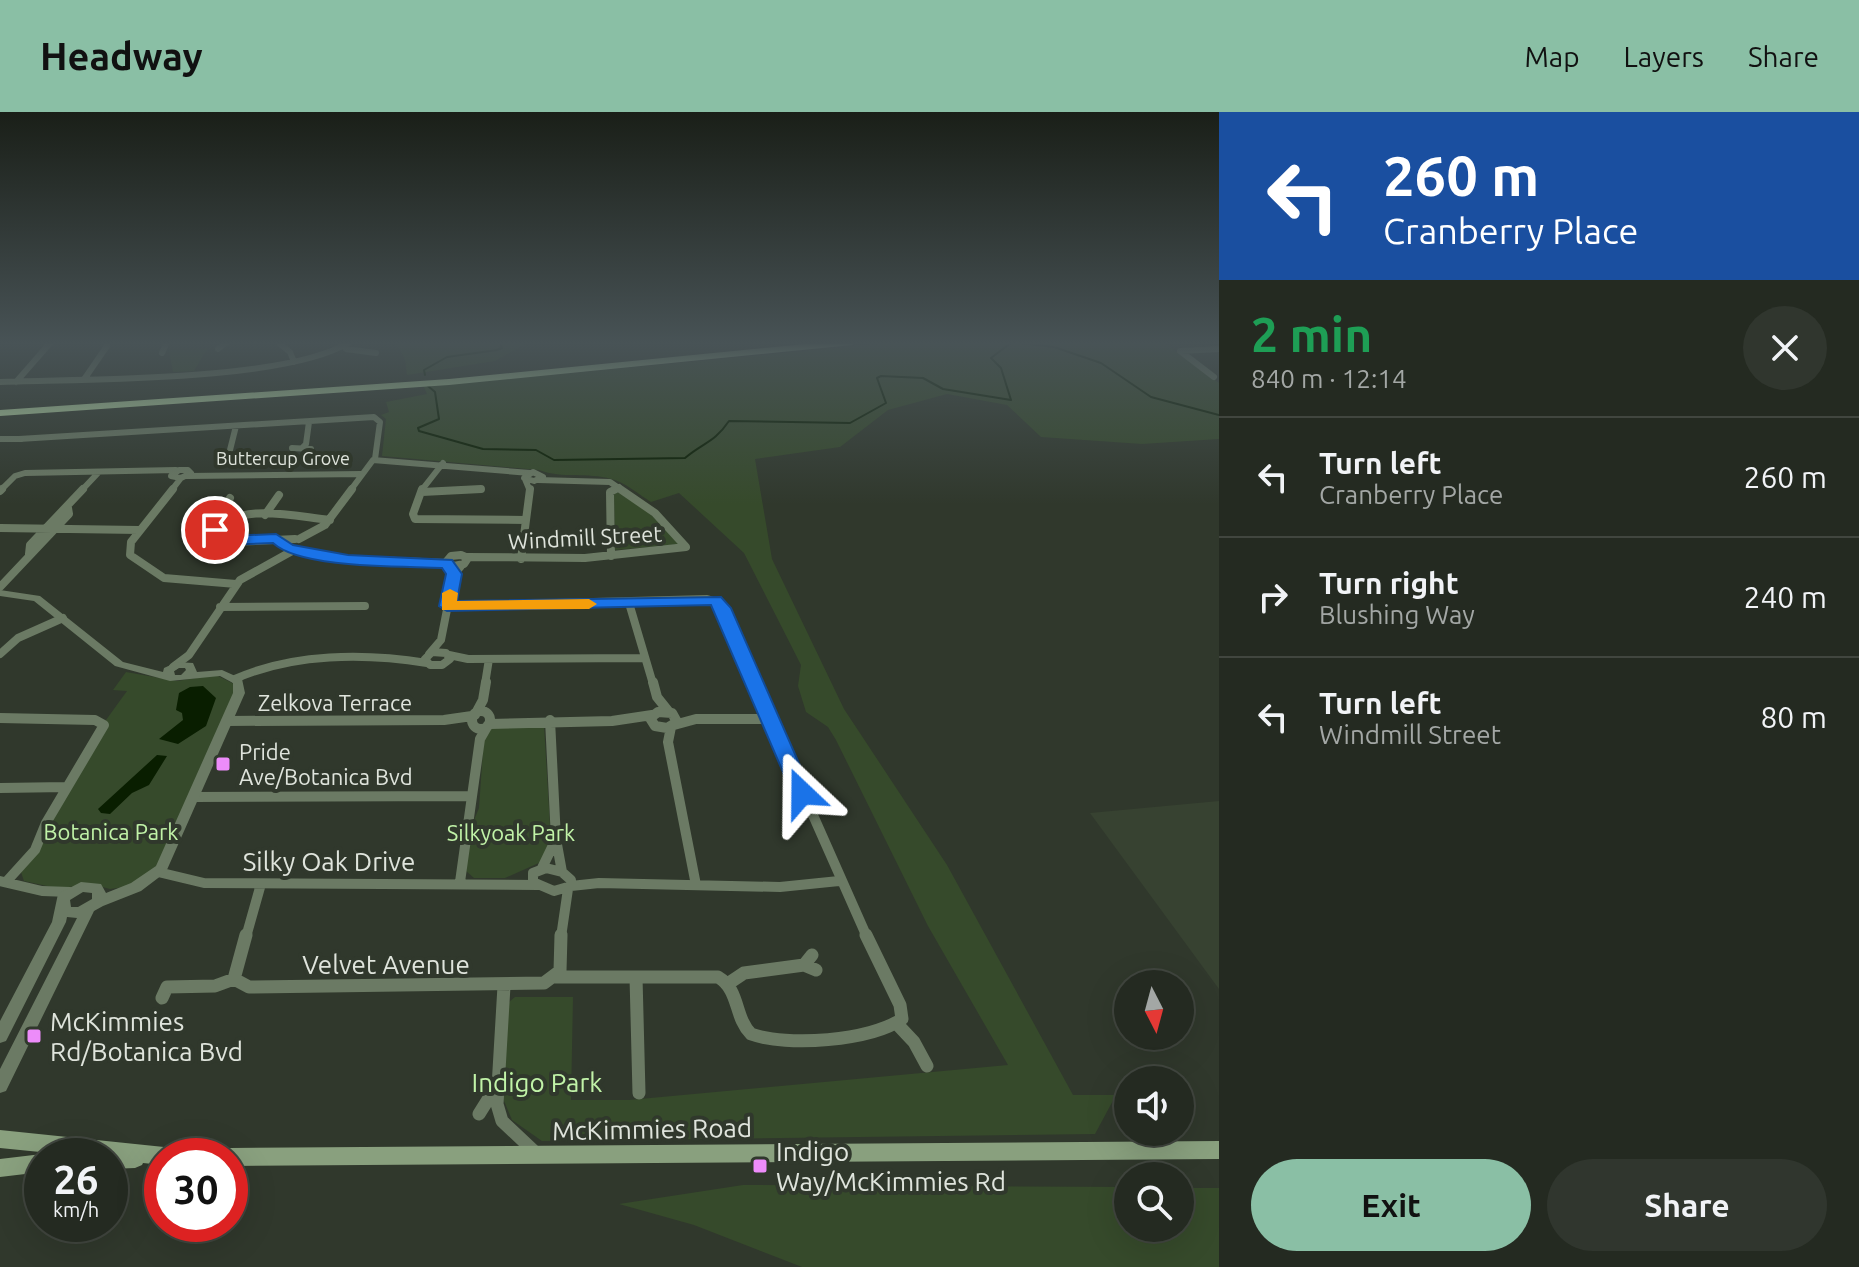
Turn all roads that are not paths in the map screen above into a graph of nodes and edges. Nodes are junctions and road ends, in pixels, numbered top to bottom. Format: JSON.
{"nodes":[{"id":1,"x":205,"y":396,"type":"edge"},
{"id":2,"x":0,"y":410,"type":"edge"},
{"id":3,"x":309,"y":422,"type":"junction"},
{"id":4,"x":235,"y":429,"type":"junction"},
{"id":5,"x":0,"y":439,"type":"edge"},
{"id":6,"x":292,"y":448,"type":"dead end"},
{"id":7,"x":302,"y":448,"type":"junction"},
{"id":8,"x":311,"y":449,"type":"dead end"},
{"id":9,"x":229,"y":454,"type":"dead end"},
{"id":10,"x":375,"y":459,"type":"junction"},
{"id":11,"x":443,"y":463,"type":"junction"},
{"id":12,"x":98,"y":473,"type":"junction"},
{"id":13,"x":361,"y":474,"type":"junction"},
{"id":14,"x":179,"y":476,"type":"junction"},
{"id":15,"x":526,"y":477,"type":"junction"},
{"id":16,"x":539,"y":479,"type":"junction"},
{"id":17,"x":530,"y":487,"type":"junction"},
{"id":18,"x":619,"y":487,"type":"junction"},
{"id":19,"x":481,"y":489,"type":"dead end"},
{"id":20,"x":0,"y":491,"type":"edge"},
{"id":21,"x":422,"y":492,"type":"junction"},
{"id":22,"x":279,"y":495,"type":"dead end"},
{"id":23,"x":230,"y":498,"type":"dead end"},
{"id":24,"x":68,"y":508,"type":"junction"},
{"id":25,"x":265,"y":515,"type":"junction"},
{"id":26,"x":231,"y":516,"type":"junction"},
{"id":27,"x":330,"y":520,"type":"junction"},
{"id":28,"x":526,"y":520,"type":"junction"},
{"id":29,"x":0,"y":528,"type":"edge"},
{"id":30,"x":44,"y":529,"type":"junction"},
{"id":31,"x":56,"y":529,"type":"junction"},
{"id":32,"x":139,"y":530,"type":"junction"},
{"id":33,"x":276,"y":539,"type":"junction"},
{"id":34,"x":302,"y":541,"type":"junction"},
{"id":35,"x":284,"y":548,"type":"junction"},
{"id":36,"x":295,"y":550,"type":"junction"},
{"id":37,"x":315,"y":551,"type":"junction"},
{"id":38,"x":29,"y":554,"type":"junction"},
{"id":39,"x":611,"y":556,"type":"junction"},
{"id":40,"x":521,"y":559,"type":"junction"},
{"id":41,"x":448,"y":562,"type":"junction"},
{"id":42,"x":464,"y":562,"type":"junction"},
{"id":43,"x":454,"y":574,"type":"junction"},
{"id":44,"x":236,"y":584,"type":"junction"},
{"id":45,"x":0,"y":590,"type":"edge"},
{"id":46,"x":629,"y":603,"type":"junction"},
{"id":47,"x":365,"y":606,"type":"dead end"},
{"id":48,"x":447,"y":606,"type":"junction"},
{"id":49,"x":220,"y":607,"type":"junction"},
{"id":50,"x":63,"y":618,"type":"junction"},
{"id":51,"x":441,"y":640,"type":"junction"},
{"id":52,"x":0,"y":654,"type":"edge"},
{"id":53,"x":428,"y":657,"type":"junction"},
{"id":54,"x":447,"y":657,"type":"junction"},
{"id":55,"x":645,"y":658,"type":"junction"},
{"id":56,"x":489,"y":659,"type":"junction"},
{"id":57,"x":190,"y":667,"type":"junction"},
{"id":58,"x":235,"y":679,"type":"junction"},
{"id":59,"x":657,"y":697,"type":"junction"},
{"id":60,"x":483,"y":700,"type":"junction"},
{"id":61,"x":0,"y":718,"type":"edge"},
{"id":62,"x":653,"y":719,"type":"junction"},
{"id":63,"x":672,"y":719,"type":"junction"},
{"id":64,"x":770,"y":719,"type":"junction"},
{"id":65,"x":473,"y":720,"type":"junction"},
{"id":66,"x":489,"y":720,"type":"junction"},
{"id":67,"x":550,"y":720,"type":"junction"},
{"id":68,"x":227,"y":721,"type":"junction"},
{"id":69,"x":480,"y":739,"type":"junction"},
{"id":70,"x":668,"y":742,"type":"junction"},
{"id":71,"x":66,"y":787,"type":"junction"},
{"id":72,"x":0,"y":788,"type":"edge"},
{"id":73,"x":472,"y":796,"type":"junction"},
{"id":74,"x":194,"y":797,"type":"junction"},
{"id":75,"x":556,"y":839,"type":"junction"},
{"id":76,"x":537,"y":870,"type":"junction"},
{"id":77,"x":158,"y":872,"type":"junction"},
{"id":78,"x":567,"y":881,"type":"junction"},
{"id":79,"x":839,"y":881,"type":"junction"},
{"id":80,"x":3,"y":882,"type":"edge"},
{"id":81,"x":460,"y":882,"type":"junction"},
{"id":82,"x":502,"y":882,"type":"junction"},
{"id":83,"x":261,"y":884,"type":"junction"},
{"id":84,"x":696,"y":885,"type":"junction"},
{"id":85,"x":543,"y":888,"type":"junction"},
{"id":86,"x":64,"y":901,"type":"junction"},
{"id":87,"x":94,"y":901,"type":"junction"},
{"id":88,"x":562,"y":914,"type":"junction"},
{"id":89,"x":811,"y":963,"type":"dead end"},
{"id":90,"x":556,"y":977,"type":"junction"},
{"id":91,"x":636,"y":977,"type":"junction"},
{"id":92,"x":234,"y":979,"type":"junction"},
{"id":93,"x":729,"y":983,"type":"junction"},
{"id":94,"x":504,"y":986,"type":"junction"},
{"id":95,"x":162,"y":998,"type":"dead end"},
{"id":96,"x":38,"y":1008,"type":"junction"},
{"id":97,"x":14,"y":1009,"type":"junction"},
{"id":98,"x":898,"y":1025,"type":"junction"},
{"id":99,"x":0,"y":1036,"type":"edge"},
{"id":100,"x":927,"y":1066,"type":"dead end"},
{"id":101,"x":0,"y":1086,"type":"edge"},
{"id":102,"x":495,"y":1086,"type":"junction"},
{"id":103,"x":639,"y":1093,"type":"dead end"},
{"id":104,"x":479,"y":1114,"type":"dead end"},
{"id":105,"x":0,"y":1139,"type":"edge"},
{"id":106,"x":1219,"y":1150,"type":"edge"},
{"id":107,"x":144,"y":1155,"type":"edge"},
{"id":108,"x":248,"y":1157,"type":"edge"},
{"id":109,"x":539,"y":1157,"type":"junction"},
{"id":110,"x":24,"y":1165,"type":"edge"},
{"id":111,"x":0,"y":1168,"type":"edge"}],
"edges":[{"from":1,"to":2,"type":"highway"},
{"from":3,"to":4,"type":"street"},
{"from":3,"to":7,"type":"street"},
{"from":3,"to":10,"type":"street"},
{"from":4,"to":5,"type":"street"},
{"from":4,"to":9,"type":"street"},
{"from":6,"to":7,"type":"street"},
{"from":7,"to":8,"type":"street"},
{"from":10,"to":11,"type":"street"},
{"from":10,"to":13,"type":"street"},
{"from":11,"to":15,"type":"street"},
{"from":11,"to":21,"type":"street"},
{"from":12,"to":14,"type":"street","name":"Buttercup Grove"},
{"from":12,"to":20,"type":"street","name":"Buttercup Grove"},
{"from":12,"to":24,"type":"street"},
{"from":13,"to":14,"type":"street","name":"Buttercup Grove"},
{"from":13,"to":27,"type":"street"},
{"from":14,"to":32,"type":"street"},
{"from":15,"to":16,"type":"street"},
{"from":15,"to":17,"type":"street"},
{"from":16,"to":17,"type":"street"},
{"from":16,"to":18,"type":"street"},
{"from":17,"to":28,"type":"street"},
{"from":18,"to":39,"type":"street"},
{"from":18,"to":39,"type":"street","name":"Windmill Street"},
{"from":19,"to":21,"type":"street"},
{"from":21,"to":28,"type":"street"},
{"from":22,"to":25,"type":"street"},
{"from":23,"to":26,"type":"street"},
{"from":24,"to":30,"type":"street"},
{"from":24,"to":31,"type":"street"},
{"from":25,"to":26,"type":"street"},
{"from":25,"to":27,"type":"street"},
{"from":26,"to":33,"type":"street"},
{"from":27,"to":34,"type":"street"},
{"from":28,"to":40,"type":"street"},
{"from":29,"to":30,"type":"street"},
{"from":30,"to":31,"type":"street"},
{"from":30,"to":38,"type":"street"},
{"from":31,"to":32,"type":"street"},
{"from":31,"to":38,"type":"street"},
{"from":32,"to":44,"type":"street"},
{"from":33,"to":34,"type":"street"},
{"from":33,"to":35,"type":"street"},
{"from":34,"to":35,"type":"street"},
{"from":34,"to":36,"type":"street"},
{"from":34,"to":37,"type":"street"},
{"from":35,"to":36,"type":"street"},
{"from":35,"to":44,"type":"street"},
{"from":36,"to":37,"type":"street"},
{"from":37,"to":41,"type":"street"},
{"from":38,"to":45,"type":"street"},
{"from":39,"to":40,"type":"street","name":"Windmill Street"},
{"from":40,"to":42,"type":"street","name":"Windmill Street"},
{"from":41,"to":42,"type":"street"},
{"from":41,"to":43,"type":"street"},
{"from":42,"to":43,"type":"street"},
{"from":43,"to":48,"type":"street"},
{"from":44,"to":49,"type":"street"},
{"from":45,"to":50,"type":"street"},
{"from":46,"to":48,"type":"street"},
{"from":46,"to":55,"type":"street"},
{"from":46,"to":64,"type":"street"},
{"from":47,"to":49,"type":"street"},
{"from":48,"to":51,"type":"street"},
{"from":49,"to":57,"type":"street"},
{"from":50,"to":52,"type":"street"},
{"from":50,"to":57,"type":"street"},
{"from":51,"to":53,"type":"street"},
{"from":51,"to":54,"type":"street"},
{"from":53,"to":54,"type":"street"},
{"from":53,"to":58,"type":"street"},
{"from":54,"to":56,"type":"street"},
{"from":55,"to":56,"type":"street"},
{"from":55,"to":59,"type":"street"},
{"from":56,"to":60,"type":"street"},
{"from":57,"to":58,"type":"street"},
{"from":58,"to":68,"type":"street"},
{"from":59,"to":62,"type":"street"},
{"from":59,"to":63,"type":"street"},
{"from":60,"to":65,"type":"street"},
{"from":60,"to":66,"type":"street"},
{"from":61,"to":71,"type":"street"},
{"from":62,"to":63,"type":"street"},
{"from":62,"to":63,"type":"street"},
{"from":62,"to":67,"type":"street"},
{"from":62,"to":70,"type":"street"},
{"from":63,"to":64,"type":"street"},
{"from":63,"to":70,"type":"street"},
{"from":64,"to":79,"type":"street"},
{"from":65,"to":66,"type":"street","name":"Zelkova Terrace"},
{"from":65,"to":68,"type":"street","name":"Zelkova Terrace"},
{"from":65,"to":69,"type":"street"},
{"from":66,"to":67,"type":"street"},
{"from":66,"to":69,"type":"street"},
{"from":67,"to":75,"type":"street"},
{"from":68,"to":74,"type":"street"},
{"from":69,"to":73,"type":"street"},
{"from":70,"to":84,"type":"street"},
{"from":71,"to":72,"type":"street"},
{"from":71,"to":80,"type":"street"},
{"from":73,"to":74,"type":"street"},
{"from":73,"to":81,"type":"street"},
{"from":74,"to":77,"type":"street"},
{"from":75,"to":76,"type":"street"},
{"from":75,"to":78,"type":"street"},
{"from":76,"to":78,"type":"street"},
{"from":76,"to":82,"type":"street","name":"Silky Oak Drive"},
{"from":76,"to":85,"type":"street"},
{"from":77,"to":83,"type":"street","name":"Silky Oak Drive"},
{"from":77,"to":87,"type":"street"},
{"from":78,"to":84,"type":"street"},
{"from":78,"to":85,"type":"street","name":"Silky Oak Drive"},
{"from":78,"to":88,"type":"street"},
{"from":79,"to":84,"type":"street"},
{"from":79,"to":98,"type":"street"},
{"from":80,"to":86,"type":"street"},
{"from":81,"to":82,"type":"street","name":"Silky Oak Drive"},
{"from":81,"to":83,"type":"street","name":"Silky Oak Drive"},
{"from":82,"to":85,"type":"street","name":"Silky Oak Drive"},
{"from":83,"to":92,"type":"street"},
{"from":85,"to":88,"type":"street"},
{"from":86,"to":87,"type":"street"},
{"from":86,"to":87,"type":"street"},
{"from":86,"to":97,"type":"street"},
{"from":87,"to":96,"type":"street"},
{"from":88,"to":90,"type":"street"},
{"from":89,"to":93,"type":"street"},
{"from":90,"to":91,"type":"street","name":"Velvet Avenue"},
{"from":90,"to":94,"type":"street","name":"Velvet Avenue"},
{"from":91,"to":93,"type":"street","name":"Velvet Avenue"},
{"from":91,"to":103,"type":"street"},
{"from":92,"to":94,"type":"street","name":"Velvet Avenue"},
{"from":92,"to":95,"type":"street","name":"Velvet Avenue"},
{"from":93,"to":98,"type":"street"},
{"from":94,"to":102,"type":"street"},
{"from":96,"to":97,"type":"street"},
{"from":96,"to":101,"type":"street"},
{"from":97,"to":99,"type":"street"},
{"from":98,"to":100,"type":"street"},
{"from":102,"to":104,"type":"street"},
{"from":102,"to":109,"type":"street"},
{"from":105,"to":107,"type":"main road"},
{"from":106,"to":109,"type":"main road","name":"McKimmies Road"},
{"from":108,"to":109,"type":"main road","name":"McKimmies Road"},
{"from":110,"to":111,"type":"main road"}]}
